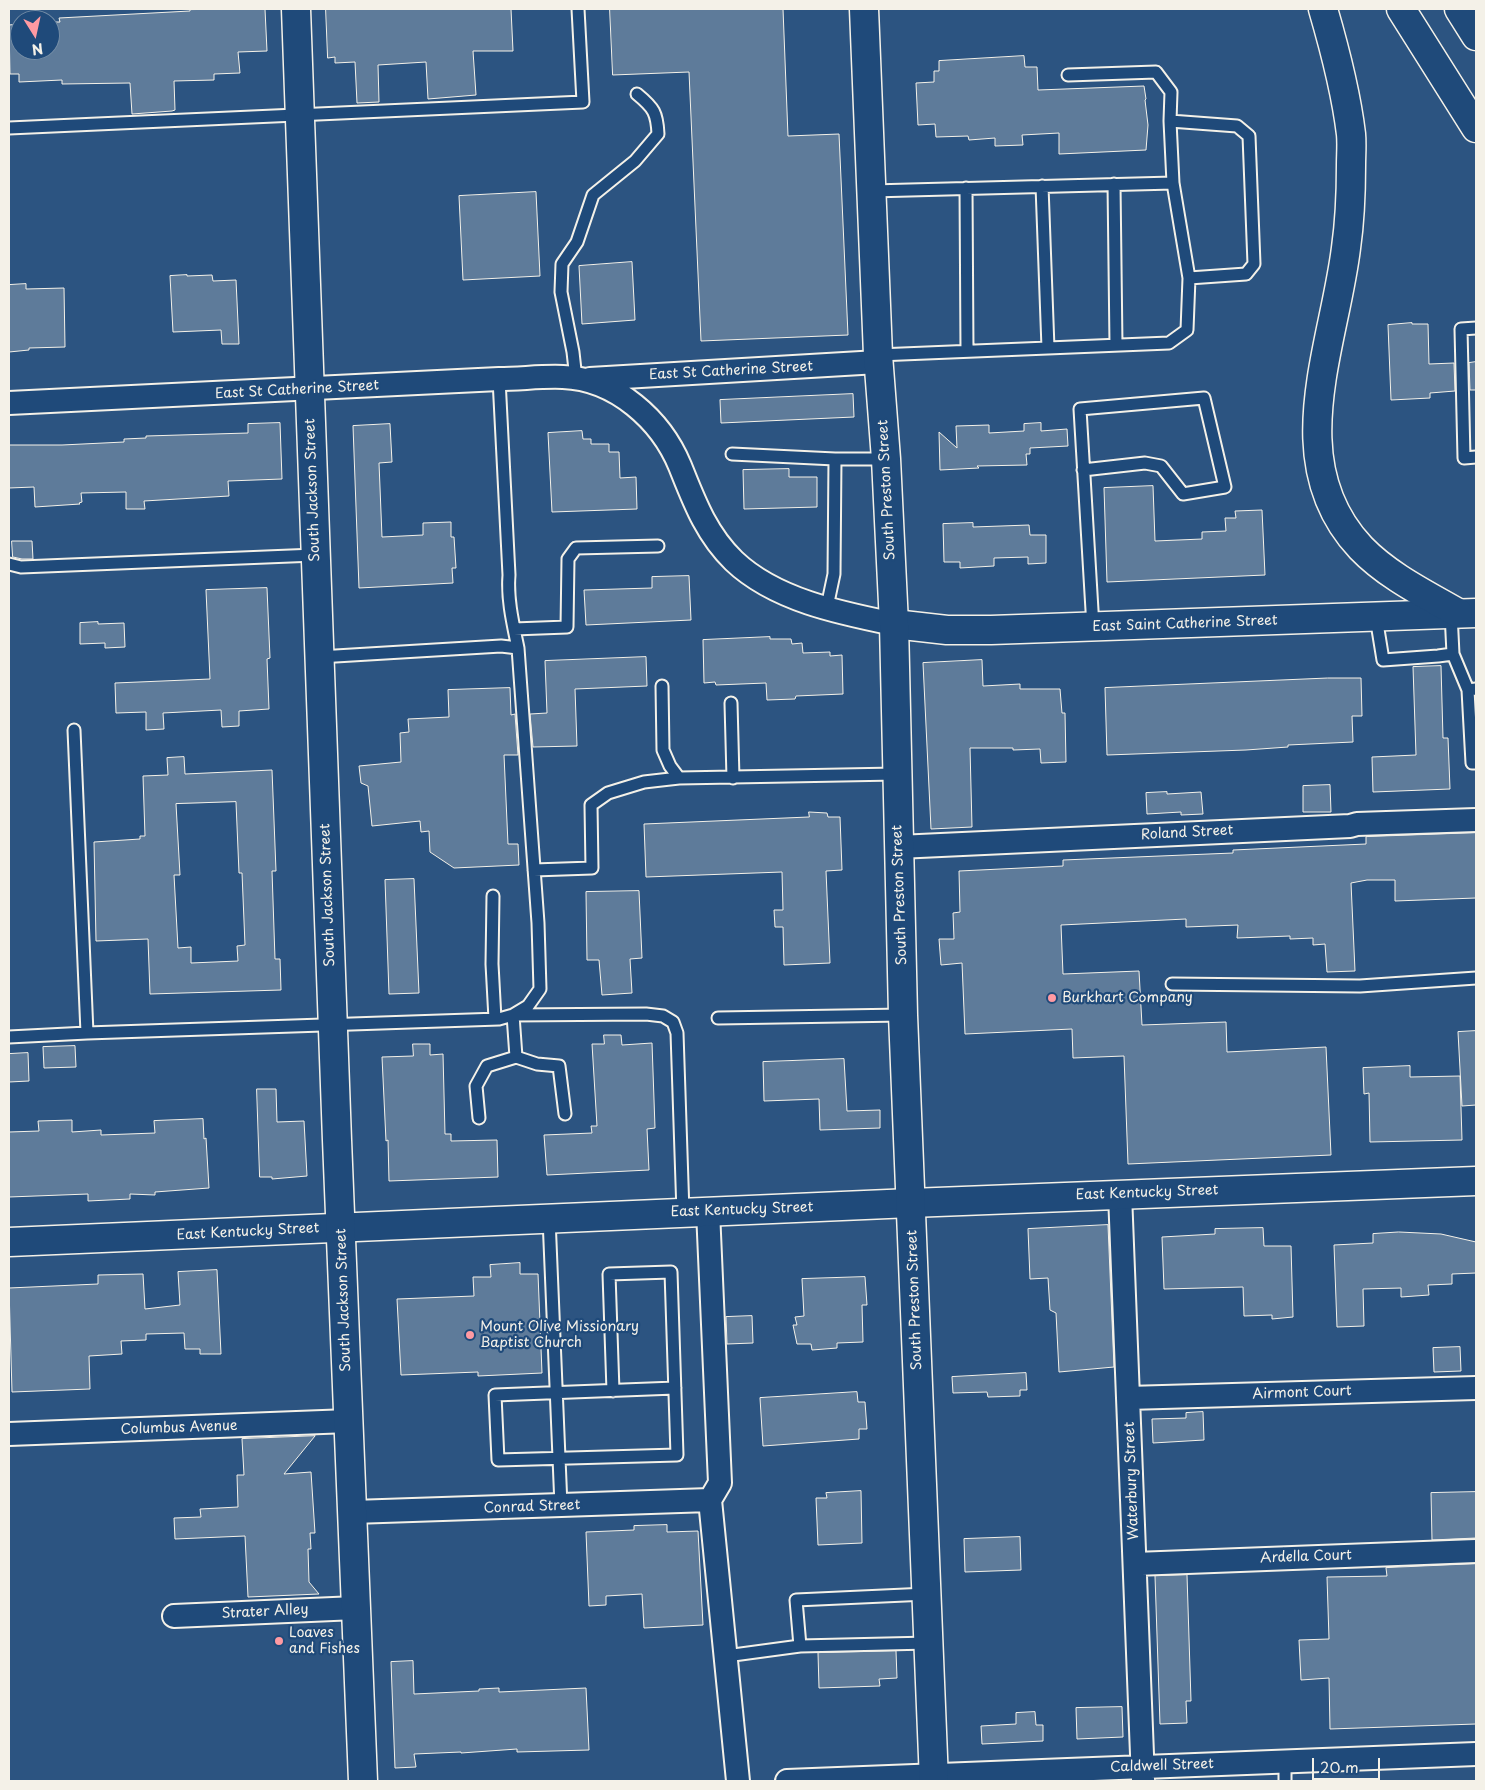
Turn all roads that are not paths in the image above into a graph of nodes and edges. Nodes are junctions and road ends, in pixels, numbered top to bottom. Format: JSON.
{"nodes":[{"id":1,"x":296,"y":9,"type":"edge"},
{"id":2,"x":578,"y":9,"type":"edge"},
{"id":3,"x":864,"y":9,"type":"edge"},
{"id":4,"x":1323,"y":9,"type":"edge"},
{"id":5,"x":1401,"y":9,"type":"edge"},
{"id":6,"x":1459,"y":9,"type":"edge"},
{"id":7,"x":1476,"y":36,"type":"edge"},
{"id":8,"x":1068,"y":75,"type":"dead end"},
{"id":9,"x":637,"y":94,"type":"dead end"},
{"id":10,"x":299,"y":115,"type":"junction"},
{"id":11,"x":1170,"y":121,"type":"junction"},
{"id":12,"x":9,"y":128,"type":"edge"},
{"id":13,"x":1476,"y":128,"type":"edge"},
{"id":14,"x":1173,"y":183,"type":"junction"},
{"id":15,"x":1114,"y":184,"type":"junction"},
{"id":16,"x":1042,"y":186,"type":"junction"},
{"id":17,"x":966,"y":188,"type":"junction"},
{"id":18,"x":872,"y":191,"type":"junction"},
{"id":19,"x":1188,"y":278,"type":"junction"},
{"id":20,"x":1476,"y":328,"type":"edge"},
{"id":21,"x":1116,"y":345,"type":"junction"},
{"id":22,"x":1048,"y":348,"type":"junction"},
{"id":23,"x":967,"y":351,"type":"junction"},
{"id":24,"x":878,"y":358,"type":"junction"},
{"id":25,"x":499,"y":379,"type":"junction"},
{"id":26,"x":580,"y":379,"type":"junction"},
{"id":27,"x":310,"y":389,"type":"junction"},
{"id":28,"x":9,"y":403,"type":"edge"},
{"id":29,"x":732,"y":454,"type":"dead end"},
{"id":30,"x":1476,"y":458,"type":"edge"},
{"id":31,"x":835,"y":459,"type":"junction"},
{"id":32,"x":886,"y":459,"type":"junction"},
{"id":33,"x":1083,"y":470,"type":"junction"},
{"id":34,"x":658,"y":546,"type":"dead end"},
{"id":35,"x":315,"y":555,"type":"junction"},
{"id":36,"x":9,"y":564,"type":"edge"},
{"id":37,"x":827,"y":607,"type":"junction"},
{"id":38,"x":1462,"y":613,"type":"edge"},
{"id":39,"x":1376,"y":617,"type":"junction"},
{"id":40,"x":894,"y":624,"type":"junction"},
{"id":41,"x":1093,"y":627,"type":"junction"},
{"id":42,"x":514,"y":629,"type":"junction"},
{"id":43,"x":518,"y":648,"type":"junction"},
{"id":44,"x":1453,"y":654,"type":"junction"},
{"id":45,"x":319,"y":657,"type":"junction"},
{"id":46,"x":662,"y":686,"type":"dead end"},
{"id":47,"x":1472,"y":689,"type":"edge"},
{"id":48,"x":731,"y":703,"type":"dead end"},
{"id":49,"x":74,"y":730,"type":"dead end"},
{"id":50,"x":1476,"y":763,"type":"edge"},
{"id":51,"x":896,"y":774,"type":"junction"},
{"id":52,"x":679,"y":778,"type":"junction"},
{"id":53,"x":733,"y":778,"type":"junction"},
{"id":54,"x":1476,"y":820,"type":"edge"},
{"id":55,"x":898,"y":847,"type":"junction"},
{"id":56,"x":534,"y":870,"type":"junction"},
{"id":57,"x":493,"y":896,"type":"dead end"},
{"id":58,"x":1476,"y":978,"type":"edge"},
{"id":59,"x":1172,"y":984,"type":"dead end"},
{"id":60,"x":513,"y":1015,"type":"junction"},
{"id":61,"x":903,"y":1015,"type":"junction"},
{"id":62,"x":718,"y":1018,"type":"dead end"},
{"id":63,"x":495,"y":1019,"type":"junction"},
{"id":64,"x":333,"y":1025,"type":"junction"},
{"id":65,"x":87,"y":1033,"type":"junction"},
{"id":66,"x":9,"y":1037,"type":"edge"},
{"id":67,"x":516,"y":1057,"type":"junction"},
{"id":68,"x":565,"y":1114,"type":"dead end"},
{"id":69,"x":479,"y":1118,"type":"dead end"},
{"id":70,"x":1476,"y":1181,"type":"edge"},
{"id":71,"x":1120,"y":1194,"type":"junction"},
{"id":72,"x":911,"y":1203,"type":"junction"},
{"id":73,"x":695,"y":1212,"type":"junction"},
{"id":74,"x":549,"y":1218,"type":"junction"},
{"id":75,"x":342,"y":1227,"type":"junction"},
{"id":76,"x":9,"y":1242,"type":"edge"},
{"id":77,"x":675,"y":1388,"type":"junction"},
{"id":78,"x":1476,"y":1388,"type":"edge"},
{"id":79,"x":613,"y":1391,"type":"junction"},
{"id":80,"x":556,"y":1392,"type":"junction"},
{"id":81,"x":1128,"y":1398,"type":"junction"},
{"id":82,"x":349,"y":1421,"type":"junction"},
{"id":83,"x":9,"y":1434,"type":"edge"},
{"id":84,"x":559,"y":1458,"type":"junction"},
{"id":85,"x":710,"y":1500,"type":"junction"},
{"id":86,"x":561,"y":1506,"type":"junction"},
{"id":87,"x":353,"y":1512,"type":"junction"},
{"id":88,"x":1476,"y":1551,"type":"edge"},
{"id":89,"x":1135,"y":1564,"type":"junction"},
{"id":90,"x":927,"y":1594,"type":"junction"},
{"id":91,"x":356,"y":1608,"type":"junction"},
{"id":92,"x":174,"y":1616,"type":"dead end"},
{"id":93,"x":928,"y":1643,"type":"junction"},
{"id":94,"x":800,"y":1646,"type":"junction"},
{"id":95,"x":726,"y":1656,"type":"junction"},
{"id":96,"x":1476,"y":1754,"type":"edge"},
{"id":97,"x":1285,"y":1771,"type":"edge"},
{"id":98,"x":1142,"y":1774,"type":"edge"},
{"id":99,"x":934,"y":1778,"type":"edge"},
{"id":100,"x":363,"y":1781,"type":"edge"},
{"id":101,"x":738,"y":1781,"type":"edge"},
{"id":102,"x":787,"y":1781,"type":"edge"}],
"edges":[{"from":1,"to":10,"type":"main road","name":"South Jackson Street"},
{"from":2,"to":10,"type":"lane"},
{"from":3,"to":18,"type":"main road","name":"South Preston Street"},
{"from":4,"to":38,"type":"main road"},
{"from":5,"to":13,"type":"main road"},
{"from":6,"to":7,"type":"main road"},
{"from":8,"to":11,"type":"lane"},
{"from":9,"to":26,"type":"lane"},
{"from":10,"to":12,"type":"lane"},
{"from":10,"to":27,"type":"main road","name":"South Jackson Street"},
{"from":11,"to":14,"type":"lane"},
{"from":11,"to":19,"type":"lane"},
{"from":14,"to":15,"type":"lane"},
{"from":14,"to":19,"type":"lane"},
{"from":15,"to":16,"type":"lane"},
{"from":15,"to":21,"type":"lane"},
{"from":16,"to":17,"type":"lane"},
{"from":16,"to":22,"type":"lane"},
{"from":17,"to":18,"type":"lane"},
{"from":17,"to":23,"type":"lane"},
{"from":18,"to":24,"type":"main road","name":"South Preston Street"},
{"from":19,"to":21,"type":"lane"},
{"from":20,"to":30,"type":"lane"},
{"from":21,"to":22,"type":"lane"},
{"from":22,"to":23,"type":"lane"},
{"from":23,"to":24,"type":"lane"},
{"from":24,"to":26,"type":"street","name":"East St Catherine Street"},
{"from":24,"to":32,"type":"main road","name":"South Preston Street"},
{"from":25,"to":26,"type":"street","name":"East St Catherine Street"},
{"from":25,"to":27,"type":"street","name":"East St Catherine Street"},
{"from":25,"to":42,"type":"lane"},
{"from":26,"to":37,"type":"street","name":"East St Catherine Street"},
{"from":27,"to":28,"type":"street","name":"East St Catherine Street"},
{"from":27,"to":35,"type":"main road","name":"South Jackson Street"},
{"from":29,"to":31,"type":"lane"},
{"from":31,"to":32,"type":"lane"},
{"from":31,"to":37,"type":"lane"},
{"from":32,"to":40,"type":"main road","name":"South Preston Street"},
{"from":33,"to":33,"type":"lane"},
{"from":33,"to":41,"type":"lane"},
{"from":34,"to":42,"type":"lane"},
{"from":35,"to":36,"type":"lane"},
{"from":35,"to":45,"type":"main road","name":"South Jackson Street"},
{"from":37,"to":40,"type":"street","name":"East St Catherine Street"},
{"from":38,"to":39,"type":"main road","name":"East Saint Catherine Street"},
{"from":38,"to":44,"type":"lane"},
{"from":39,"to":41,"type":"main road","name":"East Saint Catherine Street"},
{"from":39,"to":44,"type":"lane"},
{"from":40,"to":41,"type":"main road","name":"East Saint Catherine Street"},
{"from":40,"to":51,"type":"main road","name":"South Preston Street"},
{"from":42,"to":43,"type":"lane"},
{"from":43,"to":45,"type":"lane"},
{"from":43,"to":56,"type":"lane"},
{"from":44,"to":47,"type":"lane"},
{"from":45,"to":64,"type":"main road","name":"South Jackson Street"},
{"from":46,"to":52,"type":"lane"},
{"from":47,"to":50,"type":"lane"},
{"from":48,"to":53,"type":"lane"},
{"from":49,"to":65,"type":"lane"},
{"from":51,"to":53,"type":"lane"},
{"from":51,"to":55,"type":"main road","name":"South Preston Street"},
{"from":52,"to":53,"type":"lane"},
{"from":52,"to":56,"type":"lane"},
{"from":54,"to":55,"type":"street","name":"Roland Street"},
{"from":55,"to":61,"type":"main road","name":"South Preston Street"},
{"from":56,"to":60,"type":"lane"},
{"from":57,"to":63,"type":"lane"},
{"from":58,"to":59,"type":"lane"},
{"from":60,"to":63,"type":"lane"},
{"from":60,"to":67,"type":"lane"},
{"from":60,"to":73,"type":"lane"},
{"from":61,"to":62,"type":"lane"},
{"from":61,"to":72,"type":"main road","name":"South Preston Street"},
{"from":63,"to":64,"type":"lane"},
{"from":64,"to":65,"type":"lane"},
{"from":64,"to":75,"type":"main road","name":"South Jackson Street"},
{"from":65,"to":66,"type":"lane"},
{"from":67,"to":68,"type":"lane"},
{"from":67,"to":69,"type":"lane"},
{"from":70,"to":71,"type":"main road","name":"East Kentucky Street"},
{"from":71,"to":72,"type":"main road","name":"East Kentucky Street"},
{"from":71,"to":81,"type":"street","name":"Waterbury Street"},
{"from":72,"to":73,"type":"main road","name":"East Kentucky Street"},
{"from":72,"to":90,"type":"main road","name":"South Preston Street"},
{"from":73,"to":74,"type":"main road","name":"East Kentucky Street"},
{"from":73,"to":85,"type":"street"},
{"from":74,"to":75,"type":"main road","name":"East Kentucky Street"},
{"from":74,"to":80,"type":"lane"},
{"from":75,"to":76,"type":"main road","name":"East Kentucky Street"},
{"from":75,"to":82,"type":"main road","name":"South Jackson Street"},
{"from":77,"to":79,"type":"lane"},
{"from":77,"to":79,"type":"lane"},
{"from":77,"to":84,"type":"lane"},
{"from":78,"to":81,"type":"street","name":"Airmont Court"},
{"from":79,"to":80,"type":"lane"},
{"from":80,"to":84,"type":"lane"},
{"from":80,"to":84,"type":"lane"},
{"from":81,"to":89,"type":"street","name":"Waterbury Street"},
{"from":82,"to":83,"type":"street","name":"Columbus Avenue"},
{"from":82,"to":87,"type":"main road","name":"South Jackson Street"},
{"from":84,"to":86,"type":"lane"},
{"from":85,"to":86,"type":"street","name":"Conrad Street"},
{"from":85,"to":95,"type":"street"},
{"from":86,"to":87,"type":"street","name":"Conrad Street"},
{"from":87,"to":91,"type":"main road","name":"South Jackson Street"},
{"from":88,"to":89,"type":"street","name":"Ardella Court"},
{"from":89,"to":98,"type":"street","name":"Waterbury Street"},
{"from":90,"to":93,"type":"main road","name":"South Preston Street"},
{"from":90,"to":94,"type":"lane"},
{"from":91,"to":92,"type":"street","name":"Strater Alley"},
{"from":91,"to":100,"type":"main road","name":"South Jackson Street"},
{"from":93,"to":94,"type":"lane"},
{"from":93,"to":99,"type":"main road","name":"South Preston Street"},
{"from":94,"to":95,"type":"lane"},
{"from":95,"to":101,"type":"street"},
{"from":96,"to":97,"type":"street","name":"Caldwell Street"},
{"from":97,"to":98,"type":"street","name":"Caldwell Street"},
{"from":98,"to":99,"type":"street","name":"Caldwell Street"},
{"from":99,"to":102,"type":"street","name":"Caldwell Street"}]}
